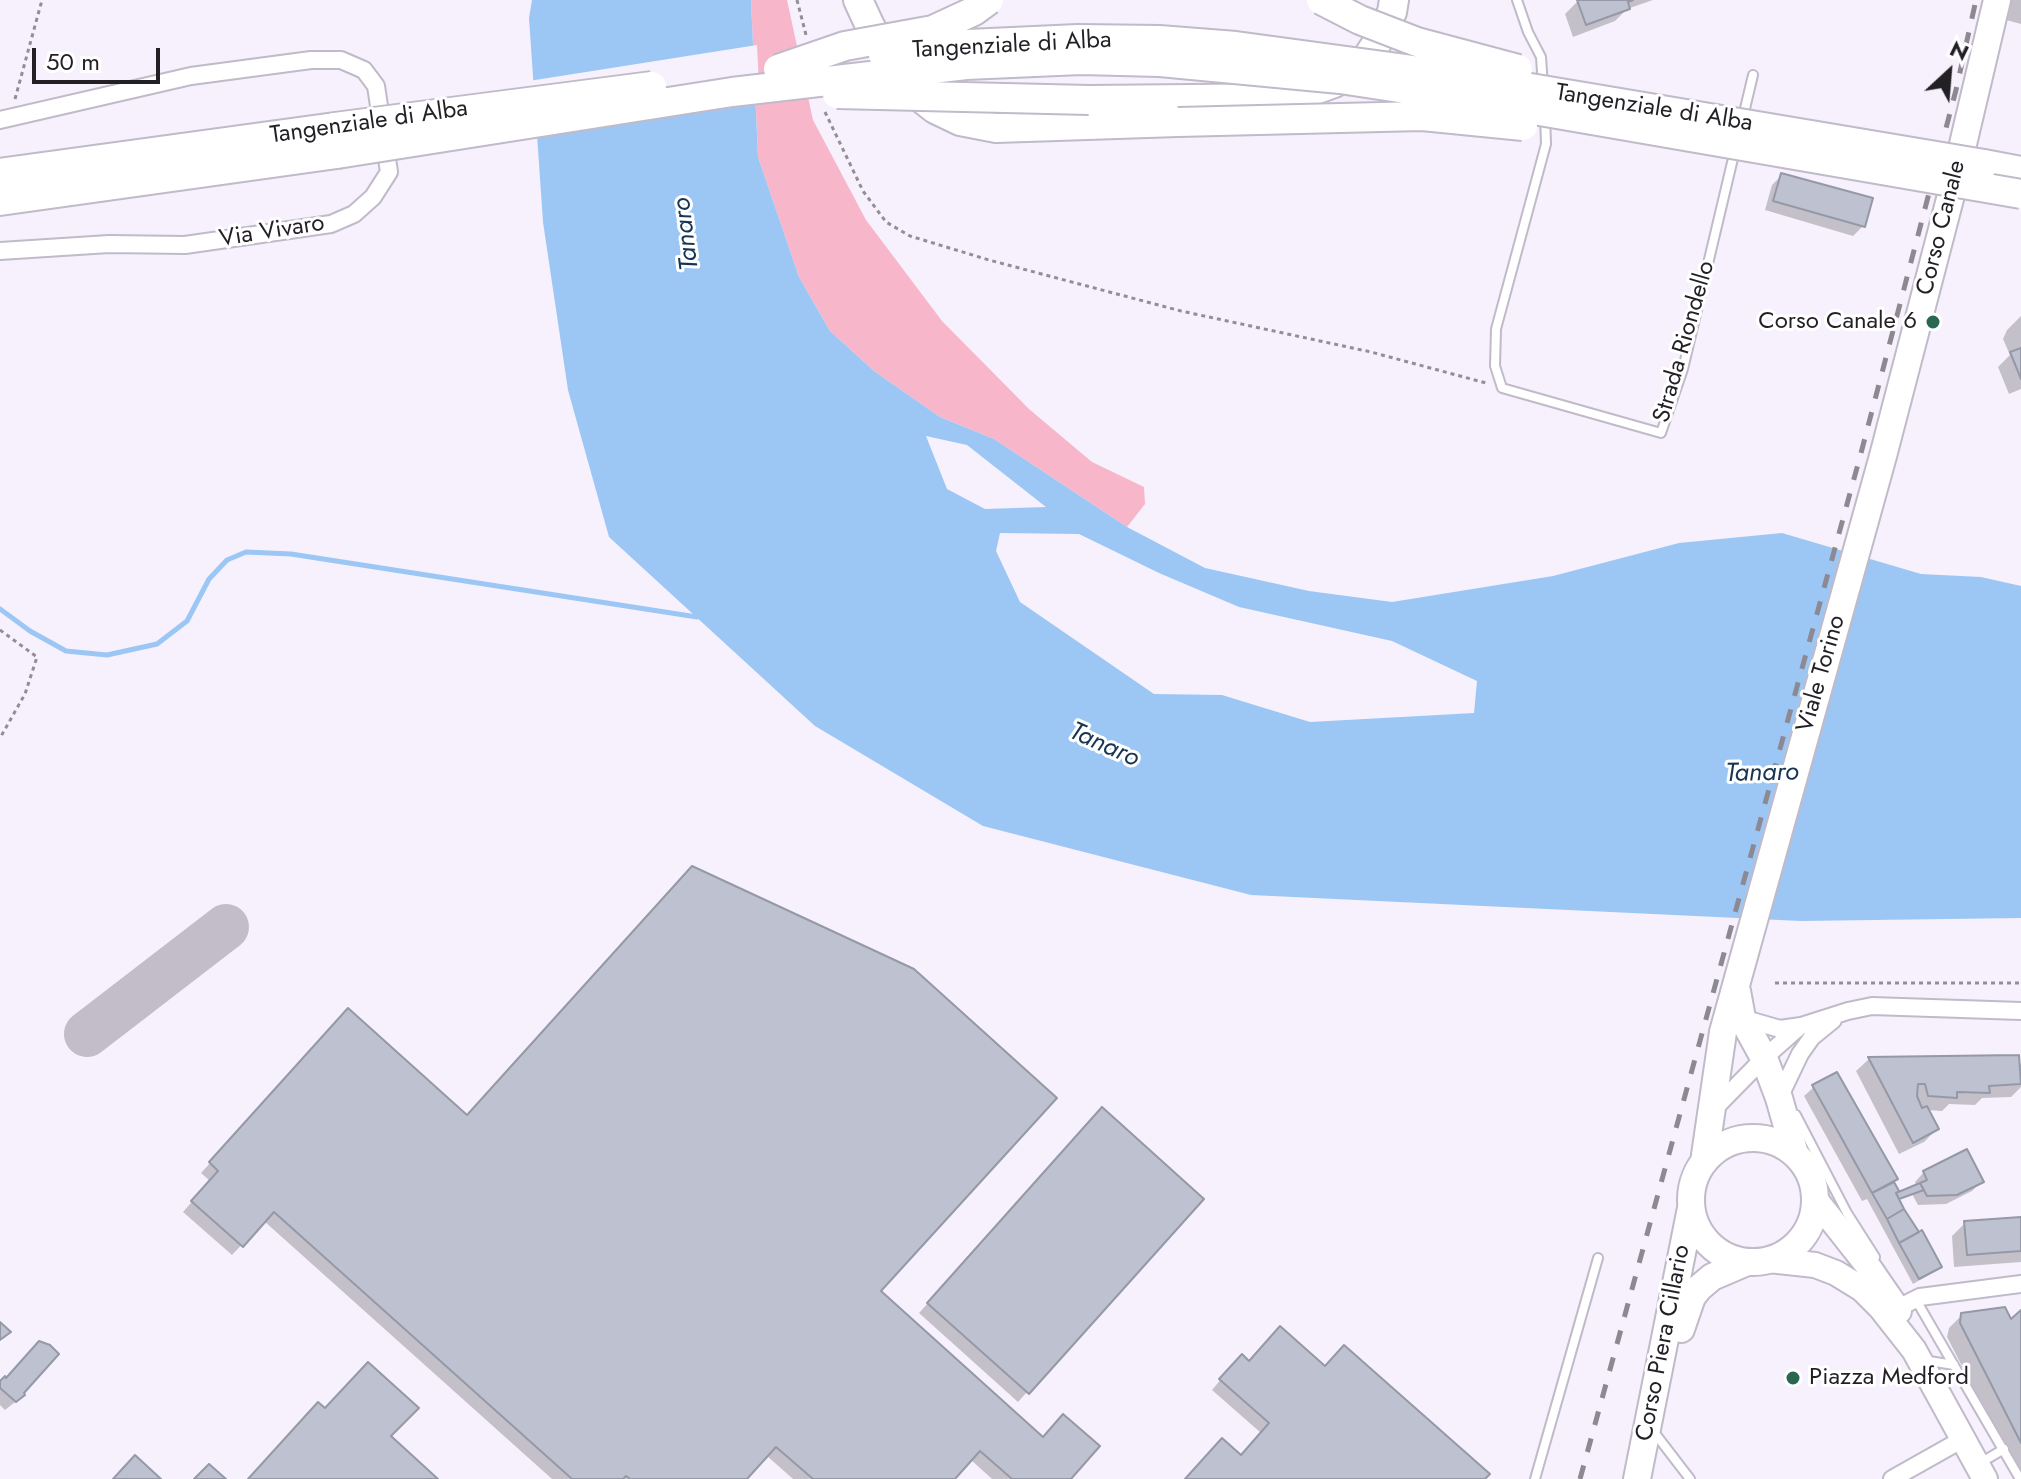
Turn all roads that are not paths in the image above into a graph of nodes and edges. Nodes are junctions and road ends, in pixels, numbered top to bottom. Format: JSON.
{"nodes":[{"id":1,"x":858,"y":0,"type":"edge"},
{"id":2,"x":989,"y":0,"type":"edge"},
{"id":3,"x":1321,"y":0,"type":"edge"},
{"id":4,"x":1394,"y":0,"type":"edge"},
{"id":5,"x":1517,"y":0,"type":"edge"},
{"id":6,"x":1997,"y":0,"type":"edge"},
{"id":7,"x":778,"y":69,"type":"junction"},
{"id":8,"x":1753,"y":75,"type":"dead end"},
{"id":9,"x":732,"y":92,"type":"junction"},
{"id":10,"x":5,"y":120,"type":"edge"},
{"id":11,"x":1665,"y":122,"type":"junction"},
{"id":12,"x":336,"y":140,"type":"junction"},
{"id":13,"x":1962,"y":149,"type":"junction"},
{"id":14,"x":2021,"y":159,"type":"edge"},
{"id":15,"x":2021,"y":171,"type":"edge"},
{"id":16,"x":0,"y":173,"type":"edge"},
{"id":17,"x":2021,"y":194,"type":"edge"},
{"id":18,"x":1951,"y":195,"type":"junction"},
{"id":19,"x":0,"y":201,"type":"edge"},
{"id":20,"x":2021,"y":207,"type":"edge"},
{"id":21,"x":0,"y":251,"type":"edge"},
{"id":22,"x":1883,"y":456,"type":"joint"},
{"id":23,"x":1735,"y":984,"type":"junction"},
{"id":24,"x":1848,"y":1011,"type":"junction"},
{"id":25,"x":2021,"y":1011,"type":"edge"},
{"id":26,"x":1742,"y":1018,"type":"junction"},
{"id":27,"x":1801,"y":1026,"type":"junction"},
{"id":28,"x":1764,"y":1058,"type":"junction"},
{"id":29,"x":1779,"y":1098,"type":"junction"},
{"id":30,"x":1712,"y":1112,"type":"junction"},
{"id":31,"x":1795,"y":1154,"type":"junction"},
{"id":32,"x":1704,"y":1162,"type":"junction"},
{"id":33,"x":1815,"y":1199,"type":"junction"},
{"id":34,"x":1691,"y":1208,"type":"junction"},
{"id":35,"x":1598,"y":1258,"type":"dead end"},
{"id":36,"x":1758,"y":1261,"type":"junction"},
{"id":37,"x":2021,"y":1284,"type":"edge"},
{"id":38,"x":1906,"y":1303,"type":"junction"},
{"id":39,"x":1917,"y":1355,"type":"junction"},
{"id":40,"x":1954,"y":1365,"type":"junction"},
{"id":41,"x":1657,"y":1436,"type":"junction"},
{"id":42,"x":1963,"y":1439,"type":"junction"},
{"id":43,"x":2004,"y":1449,"type":"junction"},
{"id":44,"x":1981,"y":1472,"type":"edge"},
{"id":45,"x":1535,"y":1479,"type":"edge"},
{"id":46,"x":1640,"y":1479,"type":"edge"},
{"id":47,"x":1690,"y":1479,"type":"edge"},
{"id":48,"x":1892,"y":1479,"type":"edge"},
{"id":49,"x":2020,"y":1479,"type":"edge"}],
"edges":[{"from":1,"to":11,"type":"highway","bridge":true},
{"from":2,"to":7,"type":"highway","bridge":true},
{"from":3,"to":11,"type":"highway","bridge":true},
{"from":4,"to":9,"type":"highway","bridge":true},
{"from":5,"to":8,"type":"lane","name":"Strada Riondello"},
{"from":6,"to":13,"type":"main road","name":"Corso Canale"},
{"from":7,"to":11,"type":"highway","name":"Tangenziale di Alba","bridge":true},
{"from":7,"to":12,"type":"highway","name":"Tangenziale di Alba","bridge":true},
{"from":9,"to":11,"type":"highway","name":"Tangenziale di Alba","bridge":true},
{"from":9,"to":12,"type":"highway","name":"Tangenziale di Alba","bridge":true},
{"from":10,"to":21,"type":"street","name":"Via Vivaro"},
{"from":11,"to":15,"type":"highway","name":"Tangenziale di Alba","bridge":true},
{"from":11,"to":17,"type":"highway","name":"Tangenziale di Alba","bridge":true},
{"from":12,"to":16,"type":"highway","name":"Tangenziale di Alba"},
{"from":12,"to":19,"type":"highway"},
{"from":13,"to":14,"type":"street"},
{"from":13,"to":18,"type":"main road","name":"Corso Canale"},
{"from":18,"to":20,"type":"street"},
{"from":18,"to":22,"type":"main road","name":"Corso Canale"},
{"from":22,"to":23,"type":"main road","name":"Viale Torino"},
{"from":23,"to":26,"type":"main road","name":"Viale Torino"},
{"from":23,"to":30,"type":"main road","name":"Viale Torino"},
{"from":24,"to":25,"type":"street"},
{"from":24,"to":27,"type":"street"},
{"from":24,"to":29,"type":"street"},
{"from":26,"to":27,"type":"street"},
{"from":26,"to":28,"type":"main road","name":"Viale Torino"},
{"from":27,"to":28,"type":"street"},
{"from":28,"to":29,"type":"main road","name":"Viale Torino"},
{"from":28,"to":30,"type":"street"},
{"from":29,"to":31,"type":"main road","name":"Viale Torino"},
{"from":29,"to":38,"type":"lane"},
{"from":30,"to":32,"type":"main road","name":"Viale Torino"},
{"from":31,"to":32,"type":"main road"},
{"from":31,"to":33,"type":"main road"},
{"from":32,"to":34,"type":"main road"},
{"from":33,"to":36,"type":"main road"},
{"from":33,"to":38,"type":"main road"},
{"from":34,"to":36,"type":"main road"},
{"from":34,"to":46,"type":"main road","name":"Corso Piera Cillario"},
{"from":35,"to":45,"type":"lane"},
{"from":36,"to":39,"type":"main road"},
{"from":36,"to":41,"type":"main road","name":"Corso Piera Cillario"},
{"from":37,"to":38,"type":"street"},
{"from":38,"to":39,"type":"main road"},
{"from":38,"to":40,"type":"lane"},
{"from":39,"to":40,"type":"lane"},
{"from":39,"to":42,"type":"main road"},
{"from":40,"to":43,"type":"lane"},
{"from":41,"to":46,"type":"main road","name":"Corso Piera Cillario"},
{"from":41,"to":47,"type":"lane"},
{"from":42,"to":44,"type":"main road"},
{"from":42,"to":48,"type":"street"},
{"from":43,"to":44,"type":"lane"},
{"from":43,"to":49,"type":"lane"}]}
